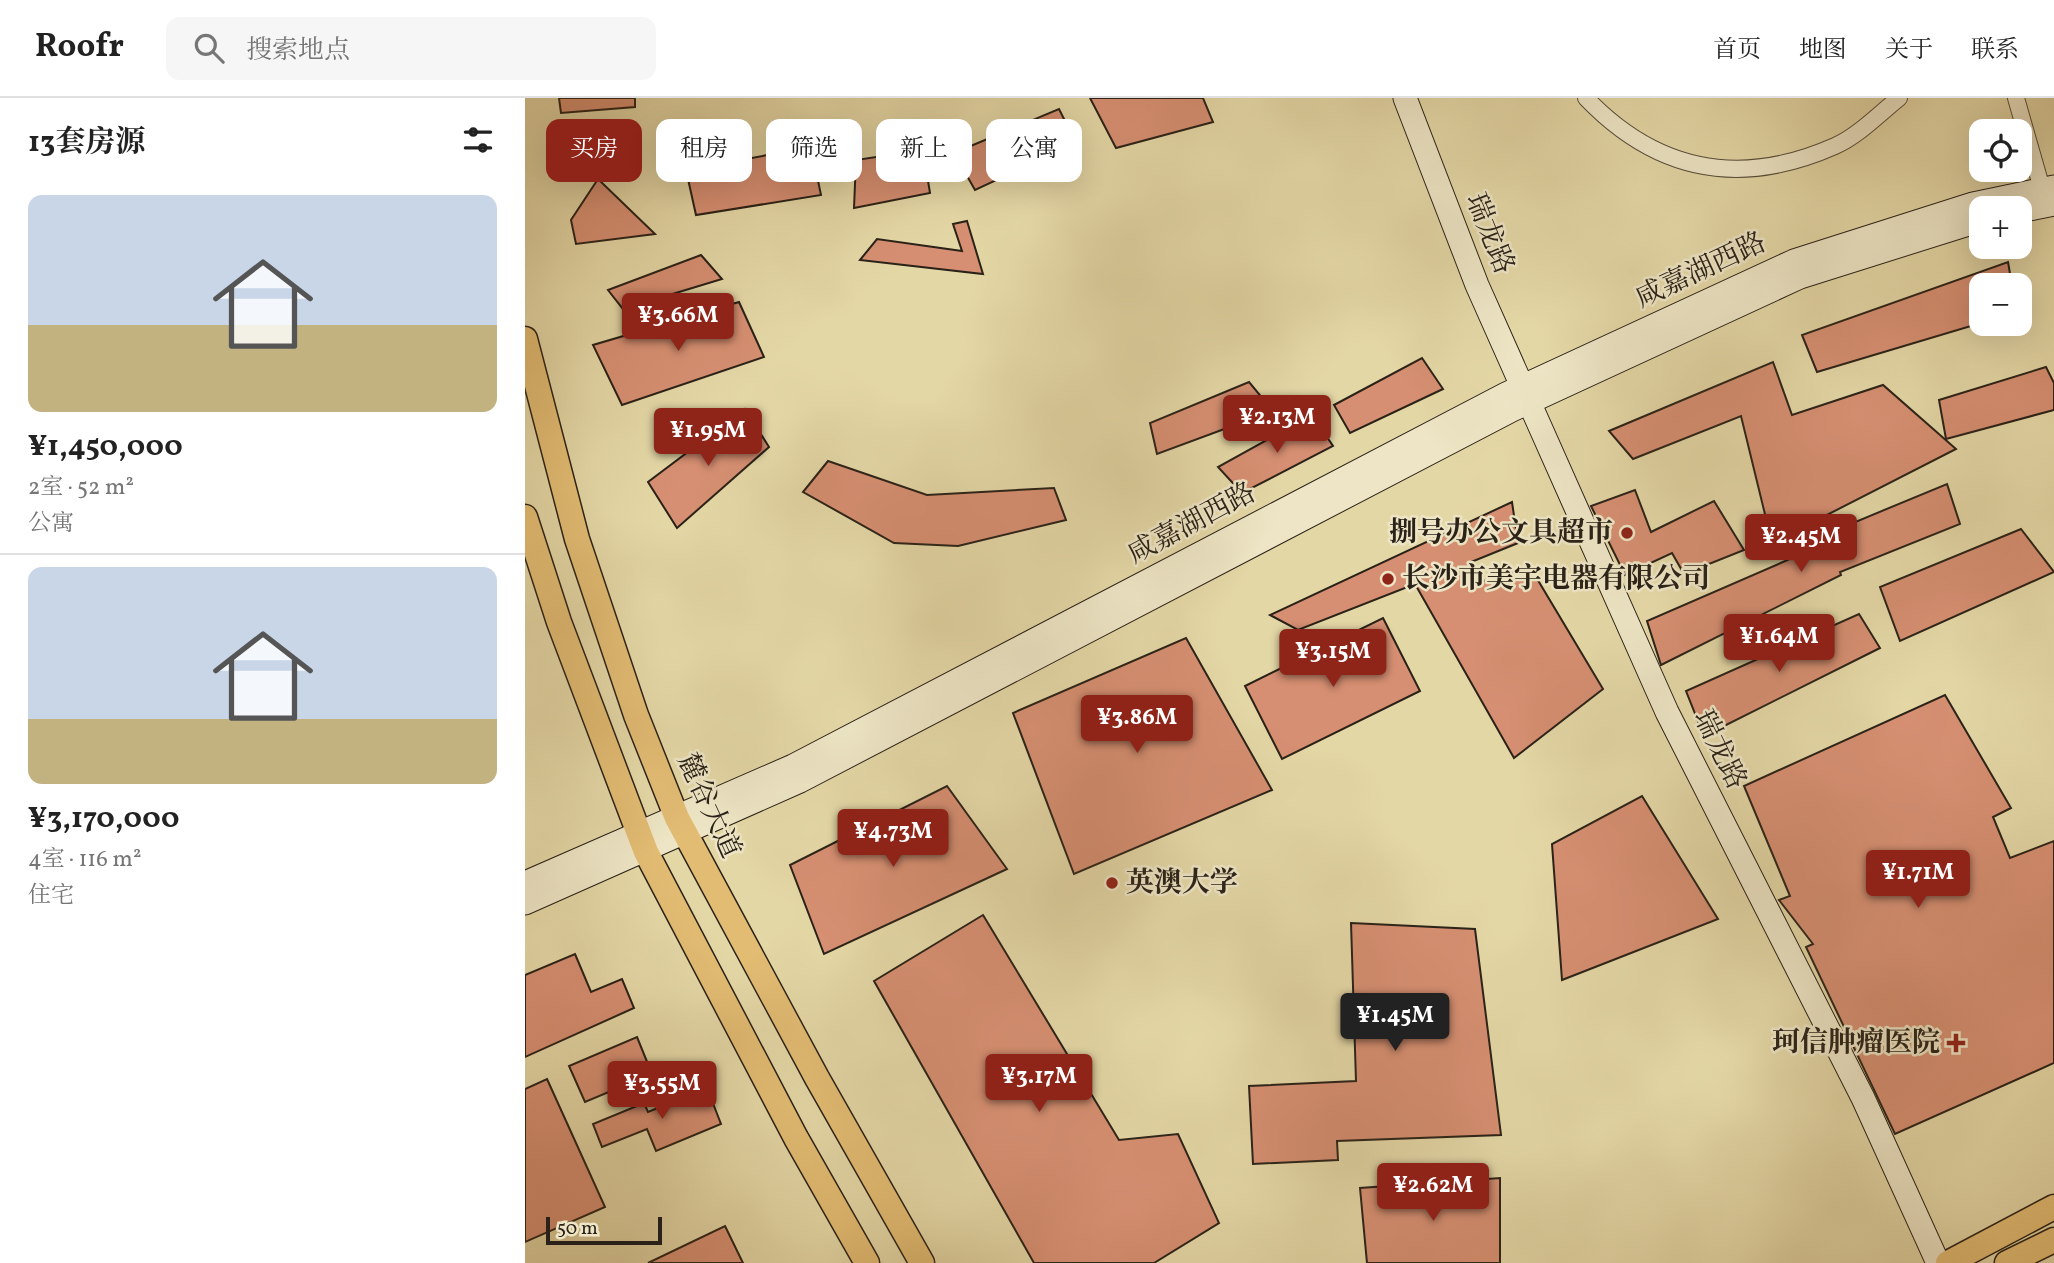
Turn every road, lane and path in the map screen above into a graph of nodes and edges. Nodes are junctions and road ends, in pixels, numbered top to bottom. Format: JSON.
{"nodes":[{"id":1,"x":1394,"y":98,"type":"edge"},
{"id":2,"x":1405,"y":98,"type":"edge"},
{"id":3,"x":1586,"y":98,"type":"edge"},
{"id":4,"x":1899,"y":98,"type":"edge"},
{"id":5,"x":2016,"y":98,"type":"edge"},
{"id":6,"x":2050,"y":193,"type":"edge"},
{"id":7,"x":2032,"y":203,"type":"edge"},
{"id":8,"x":1969,"y":224,"type":"edge"},
{"id":9,"x":525,"y":340,"type":"edge"},
{"id":10,"x":1519,"y":398,"type":"junction"},
{"id":11,"x":525,"y":517,"type":"edge"},
{"id":12,"x":681,"y":826,"type":"junction"},
{"id":13,"x":642,"y":844,"type":"junction"},
{"id":14,"x":525,"y":883,"type":"edge"},
{"id":15,"x":525,"y":903,"type":"edge"},
{"id":16,"x":2054,"y":1207,"type":"edge"},
{"id":17,"x":2054,"y":1240,"type":"edge"},
{"id":18,"x":867,"y":1263,"type":"edge"},
{"id":19,"x":922,"y":1263,"type":"edge"},
{"id":20,"x":1925,"y":1263,"type":"edge"},
{"id":21,"x":1938,"y":1263,"type":"edge"},
{"id":22,"x":1948,"y":1263,"type":"edge"},
{"id":23,"x":2007,"y":1263,"type":"edge"}],
"edges":[{"from":1,"to":10,"type":"street","name":"瑞龙路"},
{"from":2,"to":10,"type":"street","name":"瑞龙路"},
{"from":3,"to":4,"type":"street"},
{"from":5,"to":6,"type":"street"},
{"from":6,"to":7,"type":"street"},
{"from":6,"to":10,"type":"street","name":"咸嘉湖西路"},
{"from":8,"to":10,"type":"street","name":"咸嘉湖西路"},
{"from":9,"to":12,"type":"main road","name":"麓谷大道"},
{"from":10,"to":12,"type":"street","name":"咸嘉湖西路"},
{"from":10,"to":20,"type":"street","name":"瑞龙路"},
{"from":10,"to":21,"type":"street","name":"瑞龙路"},
{"from":11,"to":13,"type":"main road"},
{"from":12,"to":13,"type":"street","name":"咸嘉湖西路"},
{"from":12,"to":19,"type":"main road","name":"麓谷大道"},
{"from":13,"to":14,"type":"street","name":"咸嘉湖西路"},
{"from":13,"to":15,"type":"street","name":"咸嘉湖西路"},
{"from":13,"to":18,"type":"main road"},
{"from":16,"to":22,"type":"main road"},
{"from":17,"to":23,"type":"main road"}]}
